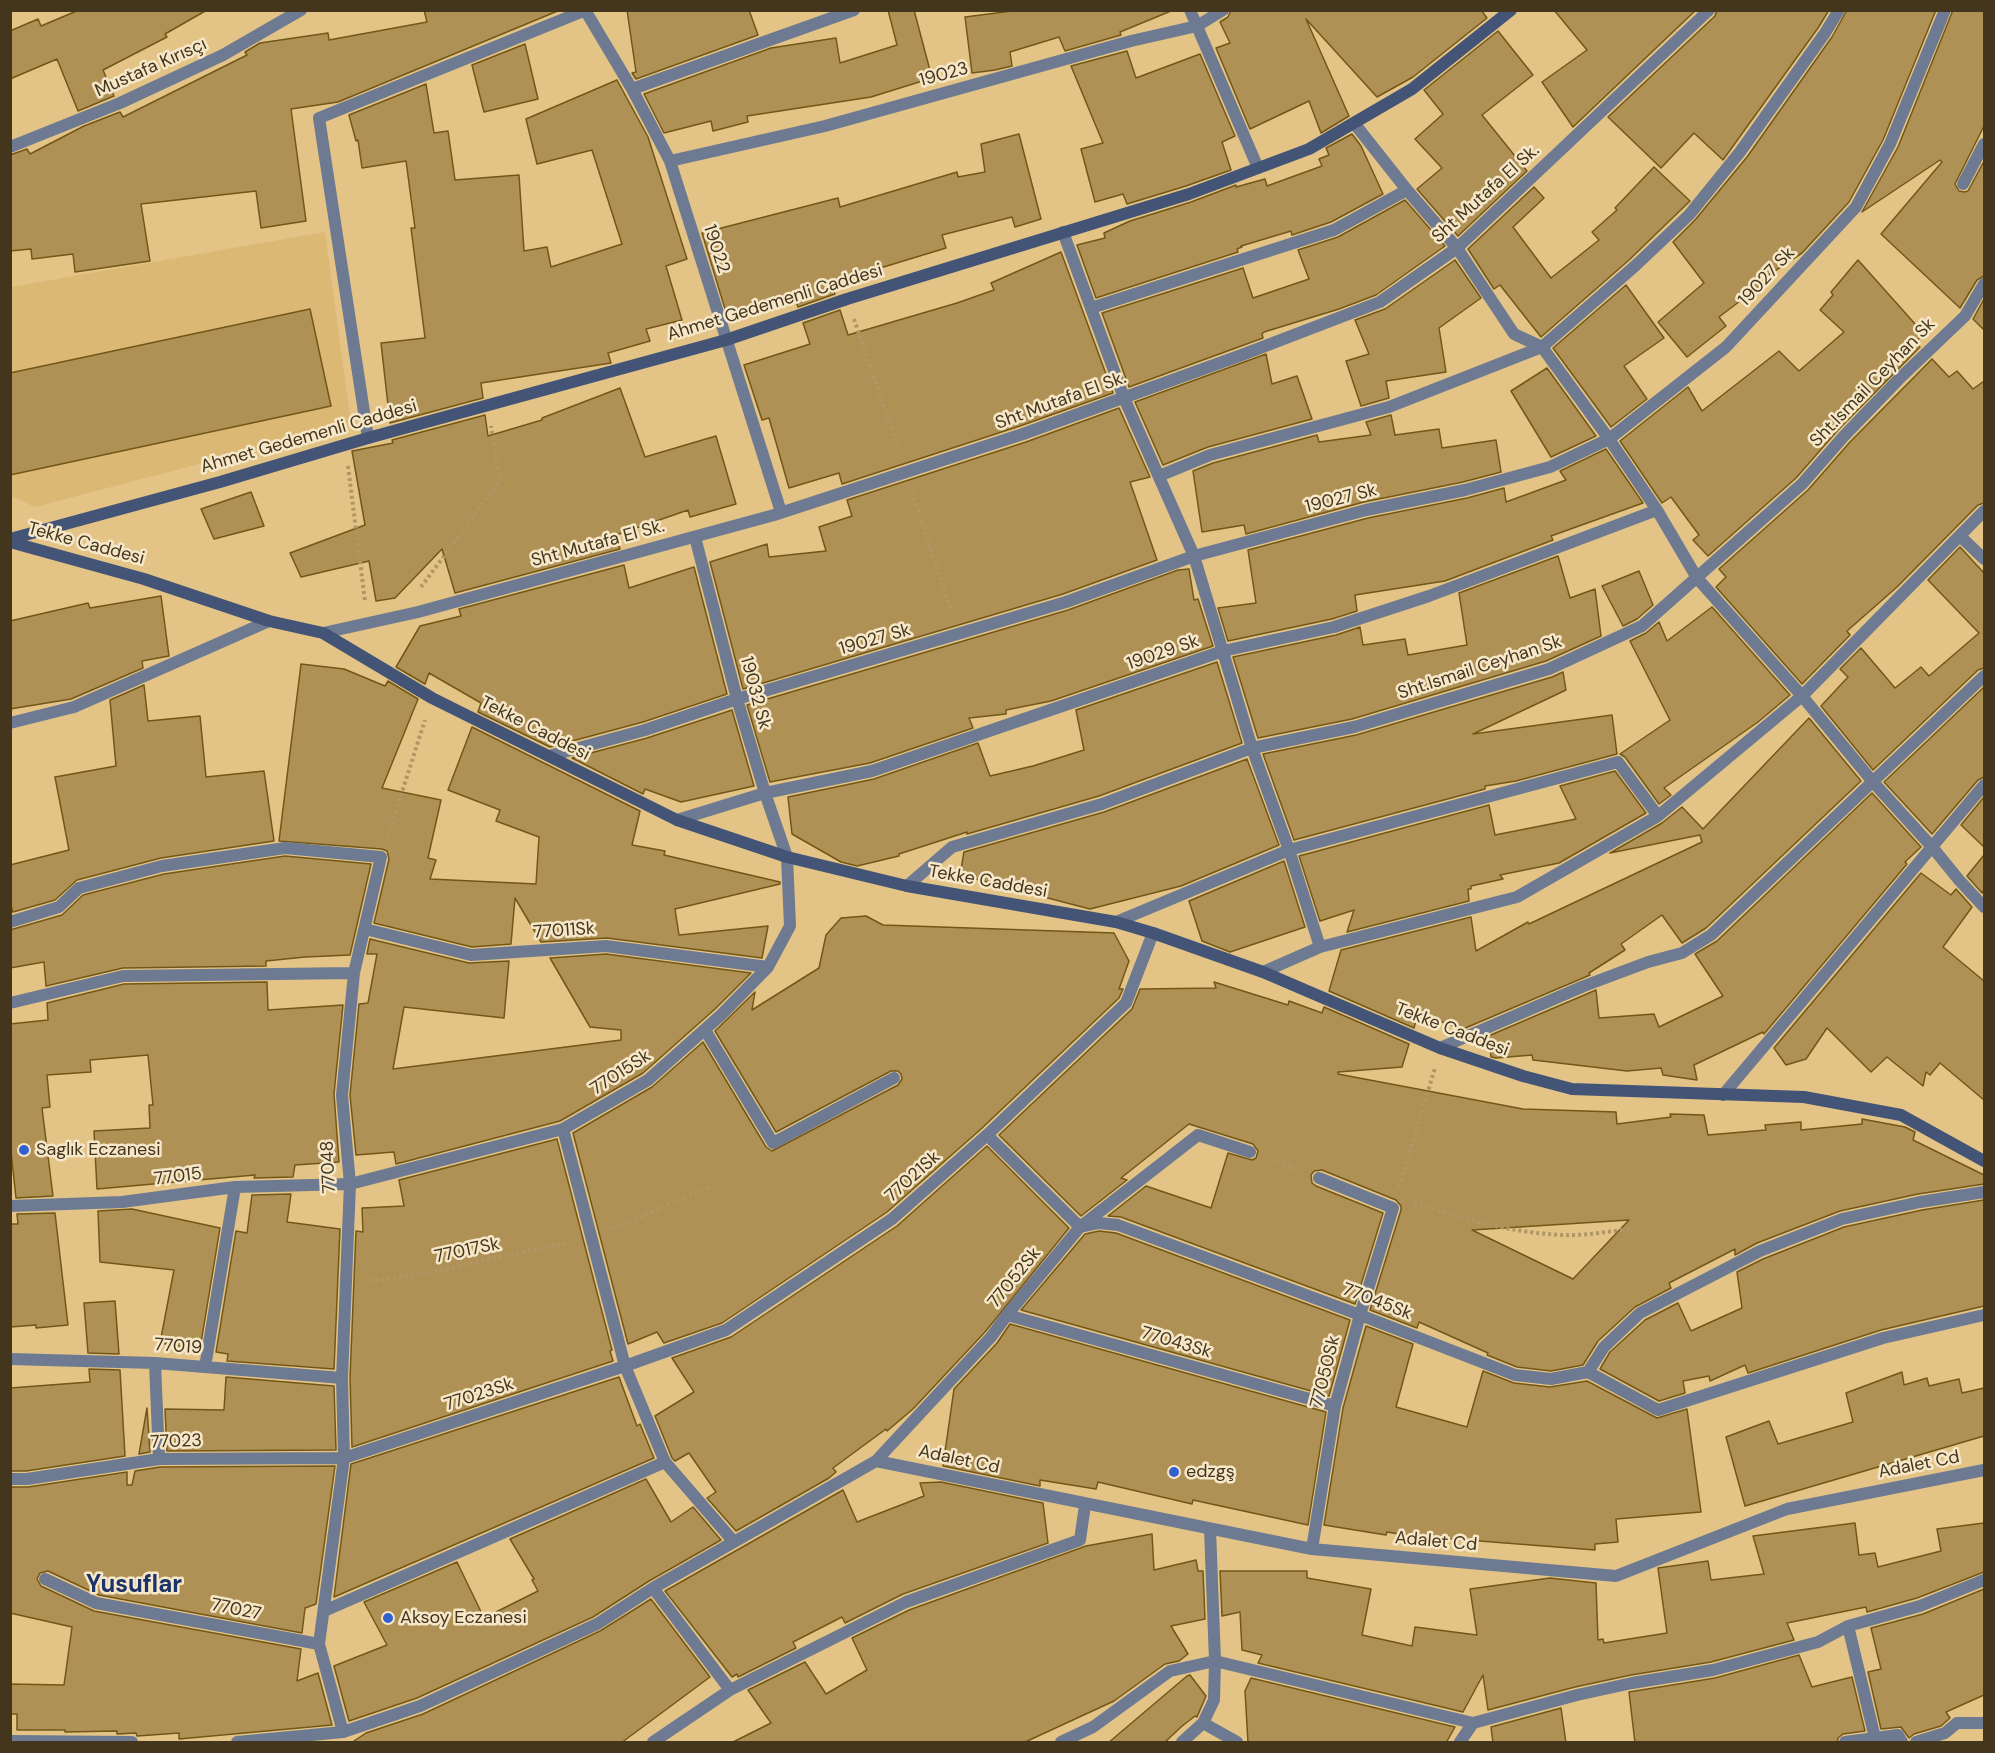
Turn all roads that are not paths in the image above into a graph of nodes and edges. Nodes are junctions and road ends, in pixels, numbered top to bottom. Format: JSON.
{"nodes":[{"id":1,"x":301,"y":10,"type":"edge"},
{"id":2,"x":854,"y":10,"type":"edge"},
{"id":3,"x":1190,"y":10,"type":"edge"},
{"id":4,"x":1223,"y":10,"type":"edge"},
{"id":5,"x":1511,"y":10,"type":"edge"},
{"id":6,"x":1709,"y":10,"type":"edge"},
{"id":7,"x":1839,"y":10,"type":"edge"},
{"id":8,"x":1946,"y":10,"type":"edge"},
{"id":9,"x":585,"y":11,"type":"edge"},
{"id":10,"x":1197,"y":26,"type":"junction"},
{"id":11,"x":632,"y":89,"type":"junction"},
{"id":12,"x":1354,"y":123,"type":"junction"},
{"id":13,"x":1984,"y":144,"type":"edge"},
{"id":14,"x":10,"y":147,"type":"edge"},
{"id":15,"x":670,"y":161,"type":"junction"},
{"id":16,"x":1258,"y":168,"type":"junction"},
{"id":17,"x":1963,"y":184,"type":"dead end"},
{"id":18,"x":1407,"y":190,"type":"junction"},
{"id":19,"x":1063,"y":232,"type":"junction"},
{"id":20,"x":1457,"y":248,"type":"junction"},
{"id":21,"x":1984,"y":284,"type":"edge"},
{"id":22,"x":1091,"y":308,"type":"junction"},
{"id":23,"x":726,"y":340,"type":"junction"},
{"id":24,"x":1542,"y":347,"type":"junction"},
{"id":25,"x":1124,"y":398,"type":"junction"},
{"id":26,"x":368,"y":438,"type":"junction"},
{"id":27,"x":1610,"y":439,"type":"junction"},
{"id":28,"x":1158,"y":476,"type":"junction"},
{"id":29,"x":1657,"y":510,"type":"junction"},
{"id":30,"x":1984,"y":511,"type":"edge"},
{"id":31,"x":781,"y":512,"type":"junction"},
{"id":32,"x":1960,"y":536,"type":"junction"},
{"id":33,"x":695,"y":537,"type":"junction"},
{"id":34,"x":10,"y":540,"type":"edge"},
{"id":35,"x":1194,"y":556,"type":"junction"},
{"id":36,"x":1984,"y":559,"type":"edge"},
{"id":37,"x":1697,"y":578,"type":"junction"},
{"id":38,"x":269,"y":621,"type":"junction"},
{"id":39,"x":323,"y":633,"type":"junction"},
{"id":40,"x":1223,"y":651,"type":"junction"},
{"id":41,"x":1984,"y":676,"type":"edge"},
{"id":42,"x":1802,"y":696,"type":"junction"},
{"id":43,"x":737,"y":699,"type":"junction"},
{"id":44,"x":10,"y":723,"type":"edge"},
{"id":45,"x":1252,"y":748,"type":"junction"},
{"id":46,"x":549,"y":756,"type":"junction"},
{"id":47,"x":1873,"y":782,"type":"junction"},
{"id":48,"x":1984,"y":784,"type":"edge"},
{"id":49,"x":765,"y":793,"type":"junction"},
{"id":50,"x":1658,"y":816,"type":"junction"},
{"id":51,"x":677,"y":820,"type":"junction"},
{"id":52,"x":1933,"y":848,"type":"junction"},
{"id":53,"x":1289,"y":850,"type":"junction"},
{"id":54,"x":787,"y":856,"type":"junction"},
{"id":55,"x":907,"y":886,"type":"junction"},
{"id":56,"x":1984,"y":907,"type":"edge"},
{"id":57,"x":10,"y":922,"type":"edge"},
{"id":58,"x":1116,"y":922,"type":"junction"},
{"id":59,"x":365,"y":929,"type":"junction"},
{"id":60,"x":1153,"y":933,"type":"junction"},
{"id":61,"x":1320,"y":947,"type":"junction"},
{"id":62,"x":768,"y":967,"type":"junction"},
{"id":63,"x":1263,"y":972,"type":"junction"},
{"id":64,"x":354,"y":973,"type":"junction"},
{"id":65,"x":10,"y":1003,"type":"edge"},
{"id":66,"x":705,"y":1030,"type":"junction"},
{"id":67,"x":1440,"y":1048,"type":"junction"},
{"id":68,"x":894,"y":1078,"type":"dead end"},
{"id":69,"x":1723,"y":1095,"type":"junction"},
{"id":70,"x":563,"y":1129,"type":"junction"},
{"id":71,"x":987,"y":1136,"type":"junction"},
{"id":72,"x":1250,"y":1152,"type":"road end"},
{"id":73,"x":1984,"y":1161,"type":"edge"},
{"id":74,"x":1319,"y":1178,"type":"road end"},
{"id":75,"x":350,"y":1184,"type":"junction"},
{"id":76,"x":235,"y":1187,"type":"junction"},
{"id":77,"x":1984,"y":1192,"type":"edge"},
{"id":78,"x":10,"y":1206,"type":"edge"},
{"id":79,"x":1080,"y":1227,"type":"junction"},
{"id":80,"x":1007,"y":1315,"type":"junction"},
{"id":81,"x":1360,"y":1315,"type":"junction"},
{"id":82,"x":1984,"y":1315,"type":"edge"},
{"id":83,"x":10,"y":1359,"type":"edge"},
{"id":84,"x":155,"y":1363,"type":"junction"},
{"id":85,"x":625,"y":1366,"type":"junction"},
{"id":86,"x":205,"y":1367,"type":"junction"},
{"id":87,"x":1587,"y":1372,"type":"junction"},
{"id":88,"x":342,"y":1378,"type":"junction"},
{"id":89,"x":1335,"y":1406,"type":"junction"},
{"id":90,"x":344,"y":1458,"type":"junction"},
{"id":91,"x":159,"y":1459,"type":"junction"},
{"id":92,"x":876,"y":1461,"type":"junction"},
{"id":93,"x":665,"y":1462,"type":"junction"},
{"id":94,"x":1984,"y":1470,"type":"edge"},
{"id":95,"x":10,"y":1479,"type":"edge"},
{"id":96,"x":1085,"y":1504,"type":"junction"},
{"id":97,"x":1210,"y":1529,"type":"junction"},
{"id":98,"x":734,"y":1542,"type":"junction"},
{"id":99,"x":1312,"y":1549,"type":"junction"},
{"id":100,"x":45,"y":1579,"type":"dead end"},
{"id":101,"x":1984,"y":1580,"type":"edge"},
{"id":102,"x":653,"y":1588,"type":"junction"},
{"id":103,"x":324,"y":1611,"type":"junction"},
{"id":104,"x":1848,"y":1626,"type":"junction"},
{"id":105,"x":319,"y":1644,"type":"junction"},
{"id":106,"x":1215,"y":1661,"type":"junction"},
{"id":107,"x":730,"y":1690,"type":"junction"},
{"id":108,"x":1203,"y":1723,"type":"junction"},
{"id":109,"x":1473,"y":1723,"type":"junction"},
{"id":110,"x":1984,"y":1723,"type":"edge"},
{"id":111,"x":343,"y":1732,"type":"junction"},
{"id":112,"x":1875,"y":1738,"type":"junction"},
{"id":113,"x":10,"y":1741,"type":"edge"},
{"id":114,"x":132,"y":1743,"type":"edge"},
{"id":115,"x":237,"y":1743,"type":"edge"},
{"id":116,"x":653,"y":1743,"type":"edge"},
{"id":117,"x":1061,"y":1743,"type":"edge"},
{"id":118,"x":1182,"y":1743,"type":"edge"},
{"id":119,"x":1237,"y":1743,"type":"edge"},
{"id":120,"x":1460,"y":1743,"type":"edge"},
{"id":121,"x":1845,"y":1743,"type":"edge"},
{"id":122,"x":1902,"y":1743,"type":"edge"},
{"id":123,"x":1916,"y":1743,"type":"edge"}],
"edges":[{"from":1,"to":14,"type":"street","name":"Mustafa Kırısçı"},
{"from":2,"to":11,"type":"street"},
{"from":3,"to":10,"type":"street"},
{"from":4,"to":10,"type":"street","name":"19023"},
{"from":5,"to":12,"type":"street","name":"Ahmet Gedemenli Caddesi"},
{"from":6,"to":20,"type":"street","name":"Sht Mutafa El Sk."},
{"from":7,"to":24,"type":"street"},
{"from":8,"to":27,"type":"street","name":"19027 Sk"},
{"from":9,"to":11,"type":"street","name":"19022"},
{"from":9,"to":26,"type":"street"},
{"from":10,"to":15,"type":"street","name":"19023"},
{"from":10,"to":16,"type":"street"},
{"from":11,"to":15,"type":"street","name":"19022"},
{"from":12,"to":16,"type":"street","name":"Ahmet Gedemenli Caddesi"},
{"from":12,"to":18,"type":"street"},
{"from":13,"to":17,"type":"street"},
{"from":15,"to":23,"type":"street","name":"19022"},
{"from":16,"to":19,"type":"street","name":"Ahmet Gedemenli Caddesi"},
{"from":18,"to":20,"type":"street"},
{"from":18,"to":22,"type":"street"},
{"from":19,"to":22,"type":"street"},
{"from":19,"to":23,"type":"street","name":"Ahmet Gedemenli Caddesi"},
{"from":20,"to":24,"type":"street"},
{"from":20,"to":25,"type":"street","name":"Sht Mutafa El Sk."},
{"from":21,"to":37,"type":"street","name":"Sht.Ismail Ceyhan Sk"},
{"from":22,"to":25,"type":"street"},
{"from":23,"to":26,"type":"street","name":"Ahmet Gedemenli Caddesi"},
{"from":23,"to":31,"type":"street","name":"19022"},
{"from":24,"to":27,"type":"street"},
{"from":24,"to":28,"type":"street"},
{"from":25,"to":28,"type":"street"},
{"from":25,"to":31,"type":"street","name":"Sht Mutafa El Sk."},
{"from":26,"to":34,"type":"street","name":"Ahmet Gedemenli Caddesi"},
{"from":27,"to":29,"type":"street"},
{"from":27,"to":35,"type":"street","name":"19027 Sk"},
{"from":28,"to":35,"type":"street"},
{"from":29,"to":37,"type":"street"},
{"from":29,"to":40,"type":"street","name":"19029 Sk"},
{"from":30,"to":32,"type":"street"},
{"from":31,"to":33,"type":"street","name":"Sht Mutafa El Sk."},
{"from":32,"to":36,"type":"street"},
{"from":32,"to":42,"type":"street"},
{"from":33,"to":39,"type":"street","name":"Sht Mutafa El Sk."},
{"from":33,"to":43,"type":"street","name":"19032 Sk"},
{"from":34,"to":38,"type":"street","name":"Tekke Caddesi"},
{"from":35,"to":40,"type":"street"},
{"from":35,"to":43,"type":"street","name":"19027 Sk"},
{"from":37,"to":42,"type":"street"},
{"from":37,"to":45,"type":"street","name":"Sht.Ismail Ceyhan Sk"},
{"from":38,"to":39,"type":"street","name":"Tekke Caddesi"},
{"from":38,"to":44,"type":"street"},
{"from":39,"to":46,"type":"street","name":"Tekke Caddesi"},
{"from":40,"to":45,"type":"street"},
{"from":40,"to":49,"type":"street","name":"19029 Sk"},
{"from":41,"to":47,"type":"street"},
{"from":42,"to":47,"type":"street"},
{"from":42,"to":50,"type":"street"},
{"from":43,"to":46,"type":"street","name":"19027 Sk"},
{"from":43,"to":49,"type":"street","name":"19032 Sk"},
{"from":45,"to":53,"type":"street"},
{"from":45,"to":55,"type":"street","name":"Sht.Ismail Ceyhan Sk"},
{"from":46,"to":51,"type":"street","name":"Tekke Caddesi"},
{"from":47,"to":52,"type":"street"},
{"from":47,"to":67,"type":"street"},
{"from":48,"to":52,"type":"street"},
{"from":49,"to":51,"type":"street","name":"19029 Sk"},
{"from":49,"to":54,"type":"street","name":"19032 Sk"},
{"from":50,"to":53,"type":"street"},
{"from":50,"to":61,"type":"street"},
{"from":51,"to":54,"type":"street","name":"Tekke Caddesi"},
{"from":52,"to":56,"type":"street"},
{"from":52,"to":69,"type":"street"},
{"from":53,"to":58,"type":"street"},
{"from":53,"to":61,"type":"street"},
{"from":54,"to":55,"type":"street","name":"Tekke Caddesi"},
{"from":54,"to":62,"type":"street","name":"77015Sk"},
{"from":55,"to":58,"type":"street","name":"Tekke Caddesi"},
{"from":57,"to":59,"type":"street","name":"77048"},
{"from":58,"to":60,"type":"street","name":"Tekke Caddesi"},
{"from":59,"to":62,"type":"street","name":"77011Sk"},
{"from":59,"to":64,"type":"street","name":"77048"},
{"from":60,"to":63,"type":"street","name":"Tekke Caddesi"},
{"from":60,"to":71,"type":"street","name":"77021Sk"},
{"from":61,"to":63,"type":"street"},
{"from":62,"to":66,"type":"street","name":"77015Sk"},
{"from":63,"to":67,"type":"street","name":"Tekke Caddesi"},
{"from":64,"to":65,"type":"street"},
{"from":64,"to":75,"type":"street","name":"77048"},
{"from":66,"to":68,"type":"street"},
{"from":66,"to":70,"type":"street","name":"77015Sk"},
{"from":67,"to":69,"type":"street","name":"Tekke Caddesi"},
{"from":69,"to":73,"type":"street","name":"Tekke Caddesi"},
{"from":70,"to":75,"type":"street","name":"77015Sk"},
{"from":70,"to":85,"type":"street"},
{"from":71,"to":79,"type":"street"},
{"from":71,"to":85,"type":"street","name":"77021Sk"},
{"from":72,"to":79,"type":"street","name":"77052Sk"},
{"from":74,"to":81,"type":"street","name":"77050Sk"},
{"from":75,"to":76,"type":"street","name":"77015"},
{"from":75,"to":88,"type":"street","name":"77048"},
{"from":76,"to":78,"type":"street","name":"77015"},
{"from":76,"to":86,"type":"street"},
{"from":77,"to":87,"type":"street"},
{"from":79,"to":80,"type":"street","name":"77052Sk"},
{"from":79,"to":81,"type":"street","name":"77045Sk"},
{"from":80,"to":89,"type":"street","name":"77043Sk"},
{"from":80,"to":92,"type":"street","name":"77052Sk"},
{"from":81,"to":87,"type":"street","name":"77045Sk"},
{"from":81,"to":89,"type":"street","name":"77050Sk"},
{"from":82,"to":87,"type":"street"},
{"from":83,"to":84,"type":"street","name":"77019"},
{"from":84,"to":86,"type":"street","name":"77019"},
{"from":84,"to":91,"type":"street"},
{"from":85,"to":90,"type":"street","name":"77023Sk"},
{"from":85,"to":93,"type":"street"},
{"from":86,"to":88,"type":"street","name":"77019"},
{"from":88,"to":90,"type":"street","name":"77048"},
{"from":89,"to":99,"type":"street","name":"77050Sk"},
{"from":90,"to":91,"type":"street","name":"77023"},
{"from":90,"to":103,"type":"street","name":"77048"},
{"from":91,"to":95,"type":"street","name":"77023"},
{"from":92,"to":96,"type":"street","name":"Adalet Cd"},
{"from":92,"to":98,"type":"street","name":"77052Sk"},
{"from":93,"to":98,"type":"street"},
{"from":93,"to":103,"type":"street"},
{"from":94,"to":99,"type":"street","name":"Adalet Cd"},
{"from":96,"to":97,"type":"street","name":"Adalet Cd"},
{"from":96,"to":107,"type":"street"},
{"from":97,"to":99,"type":"street","name":"Adalet Cd"},
{"from":97,"to":106,"type":"street"},
{"from":98,"to":102,"type":"street","name":"77052Sk"},
{"from":100,"to":105,"type":"street","name":"77027"},
{"from":101,"to":104,"type":"street"},
{"from":102,"to":107,"type":"street"},
{"from":102,"to":111,"type":"street","name":"77052Sk"},
{"from":103,"to":105,"type":"street","name":"77048"},
{"from":104,"to":109,"type":"street"},
{"from":104,"to":112,"type":"street"},
{"from":105,"to":111,"type":"street"},
{"from":106,"to":108,"type":"street"},
{"from":106,"to":109,"type":"street"},
{"from":106,"to":117,"type":"street"},
{"from":107,"to":116,"type":"street"},
{"from":108,"to":118,"type":"street"},
{"from":108,"to":119,"type":"street"},
{"from":109,"to":120,"type":"street"},
{"from":110,"to":123,"type":"street"},
{"from":111,"to":115,"type":"street","name":"77052Sk"},
{"from":112,"to":121,"type":"street"},
{"from":112,"to":122,"type":"street"},
{"from":113,"to":114,"type":"street"}]}
